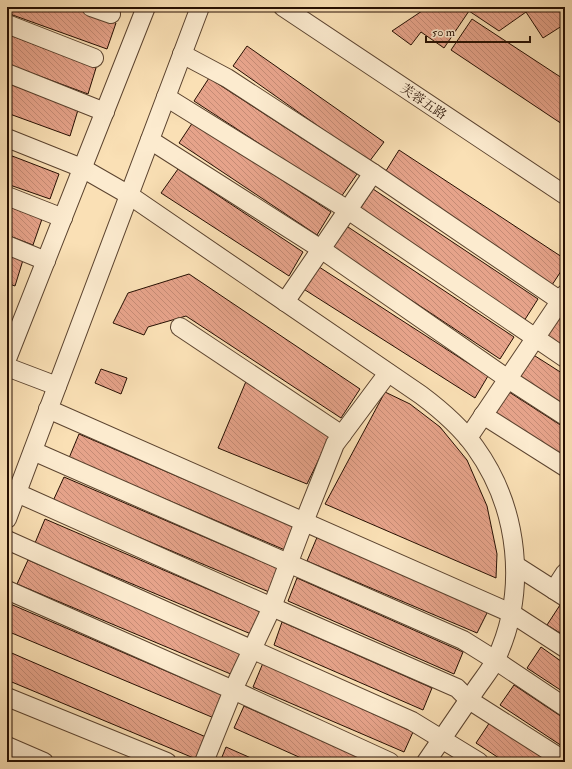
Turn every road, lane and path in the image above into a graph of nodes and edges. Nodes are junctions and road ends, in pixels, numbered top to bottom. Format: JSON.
{"nodes":[{"id":1,"x":91,"y":7,"type":"edge"},
{"id":2,"x":146,"y":7,"type":"edge"},
{"id":3,"x":283,"y":7,"type":"edge"},
{"id":4,"x":197,"y":8,"type":"edge"},
{"id":5,"x":111,"y":14,"type":"dead end"},
{"id":6,"x":7,"y":24,"type":"edge"},
{"id":7,"x":182,"y":54,"type":"junction"},
{"id":8,"x":94,"y":58,"type":"dead end"},
{"id":9,"x":7,"y":73,"type":"edge"},
{"id":10,"x":166,"y":97,"type":"junction"},
{"id":11,"x":105,"y":112,"type":"junction"},
{"id":12,"x":7,"y":138,"type":"edge"},
{"id":13,"x":150,"y":140,"type":"junction"},
{"id":14,"x":82,"y":168,"type":"junction"},
{"id":15,"x":373,"y":173,"type":"junction"},
{"id":16,"x":129,"y":195,"type":"junction"},
{"id":17,"x":565,"y":195,"type":"edge"},
{"id":18,"x":7,"y":196,"type":"edge"},
{"id":19,"x":348,"y":210,"type":"junction"},
{"id":20,"x":62,"y":218,"type":"junction"},
{"id":21,"x":7,"y":245,"type":"edge"},
{"id":22,"x":321,"y":249,"type":"junction"},
{"id":23,"x":46,"y":261,"type":"junction"},
{"id":24,"x":563,"y":300,"type":"edge"},
{"id":25,"x":285,"y":302,"type":"junction"},
{"id":26,"x":180,"y":327,"type":"dead end"},
{"id":27,"x":535,"y":338,"type":"junction"},
{"id":28,"x":565,"y":358,"type":"edge"},
{"id":29,"x":7,"y":359,"type":"edge"},
{"id":30,"x":7,"y":367,"type":"edge"},
{"id":31,"x":388,"y":373,"type":"junction"},
{"id":32,"x":508,"y":379,"type":"junction"},
{"id":33,"x":57,"y":386,"type":"junction"},
{"id":34,"x":48,"y":410,"type":"junction"},
{"id":35,"x":483,"y":415,"type":"junction"},
{"id":36,"x":565,"y":416,"type":"edge"},
{"id":37,"x":342,"y":435,"type":"junction"},
{"id":38,"x":468,"y":438,"type":"junction"},
{"id":39,"x":33,"y":451,"type":"junction"},
{"id":40,"x":565,"y":467,"type":"edge"},
{"id":41,"x":17,"y":493,"type":"junction"},
{"id":42,"x":7,"y":519,"type":"edge"},
{"id":43,"x":304,"y":522,"type":"junction"},
{"id":44,"x":7,"y":540,"type":"edge"},
{"id":45,"x":289,"y":564,"type":"junction"},
{"id":46,"x":515,"y":565,"type":"junction"},
{"id":47,"x":565,"y":573,"type":"edge"},
{"id":48,"x":7,"y":590,"type":"edge"},
{"id":49,"x":559,"y":594,"type":"edge"},
{"id":50,"x":272,"y":607,"type":"junction"},
{"id":51,"x":511,"y":613,"type":"junction"},
{"id":52,"x":565,"y":648,"type":"edge"},
{"id":53,"x":252,"y":650,"type":"junction"},
{"id":54,"x":495,"y":660,"type":"junction"},
{"id":55,"x":233,"y":690,"type":"junction"},
{"id":56,"x":7,"y":696,"type":"edge"},
{"id":57,"x":469,"y":700,"type":"junction"},
{"id":58,"x":565,"y":707,"type":"edge"},
{"id":59,"x":442,"y":739,"type":"junction"},
{"id":60,"x":7,"y":746,"type":"edge"},
{"id":61,"x":565,"y":761,"type":"edge"},
{"id":62,"x":44,"y":762,"type":"edge"},
{"id":63,"x":167,"y":762,"type":"edge"},
{"id":64,"x":204,"y":762,"type":"edge"},
{"id":65,"x":390,"y":762,"type":"edge"},
{"id":66,"x":426,"y":762,"type":"edge"},
{"id":67,"x":479,"y":762,"type":"edge"}],
"edges":[{"from":1,"to":5,"type":"street"},
{"from":2,"to":11,"type":"street"},
{"from":3,"to":17,"type":"street","name":"芙蓉五路"},
{"from":4,"to":7,"type":"street"},
{"from":6,"to":8,"type":"street"},
{"from":7,"to":10,"type":"street"},
{"from":7,"to":15,"type":"street"},
{"from":9,"to":11,"type":"street"},
{"from":10,"to":13,"type":"street"},
{"from":10,"to":19,"type":"street"},
{"from":11,"to":14,"type":"street"},
{"from":12,"to":14,"type":"street"},
{"from":13,"to":16,"type":"street"},
{"from":13,"to":22,"type":"street"},
{"from":14,"to":16,"type":"street"},
{"from":14,"to":20,"type":"street"},
{"from":15,"to":19,"type":"street"},
{"from":15,"to":24,"type":"street"},
{"from":16,"to":25,"type":"street"},
{"from":16,"to":33,"type":"street"},
{"from":18,"to":20,"type":"street"},
{"from":19,"to":22,"type":"street"},
{"from":19,"to":27,"type":"street"},
{"from":20,"to":23,"type":"street"},
{"from":21,"to":23,"type":"street"},
{"from":22,"to":25,"type":"street"},
{"from":22,"to":32,"type":"street"},
{"from":23,"to":29,"type":"street"},
{"from":24,"to":27,"type":"street"},
{"from":25,"to":31,"type":"street"},
{"from":26,"to":37,"type":"street"},
{"from":27,"to":28,"type":"street"},
{"from":27,"to":32,"type":"street"},
{"from":30,"to":33,"type":"street"},
{"from":31,"to":37,"type":"street"},
{"from":31,"to":38,"type":"street"},
{"from":32,"to":35,"type":"street"},
{"from":32,"to":36,"type":"street"},
{"from":33,"to":34,"type":"street"},
{"from":34,"to":39,"type":"street"},
{"from":34,"to":43,"type":"street"},
{"from":35,"to":38,"type":"street"},
{"from":35,"to":40,"type":"street"},
{"from":37,"to":43,"type":"street"},
{"from":38,"to":46,"type":"street"},
{"from":39,"to":41,"type":"street"},
{"from":39,"to":45,"type":"street"},
{"from":41,"to":42,"type":"street"},
{"from":41,"to":50,"type":"street"},
{"from":43,"to":45,"type":"street"},
{"from":43,"to":51,"type":"street"},
{"from":44,"to":53,"type":"street"},
{"from":45,"to":50,"type":"street"},
{"from":45,"to":54,"type":"street"},
{"from":46,"to":49,"type":"street"},
{"from":46,"to":51,"type":"street"},
{"from":47,"to":49,"type":"street"},
{"from":48,"to":55,"type":"street"},
{"from":50,"to":53,"type":"street"},
{"from":50,"to":57,"type":"street"},
{"from":51,"to":52,"type":"street"},
{"from":51,"to":54,"type":"street"},
{"from":53,"to":55,"type":"street"},
{"from":53,"to":59,"type":"street"},
{"from":54,"to":57,"type":"street"},
{"from":54,"to":58,"type":"street"},
{"from":55,"to":64,"type":"street"},
{"from":55,"to":65,"type":"street"},
{"from":56,"to":63,"type":"street"},
{"from":57,"to":59,"type":"street"},
{"from":57,"to":61,"type":"street"},
{"from":59,"to":66,"type":"street"},
{"from":59,"to":67,"type":"street"},
{"from":60,"to":62,"type":"street"}]}
